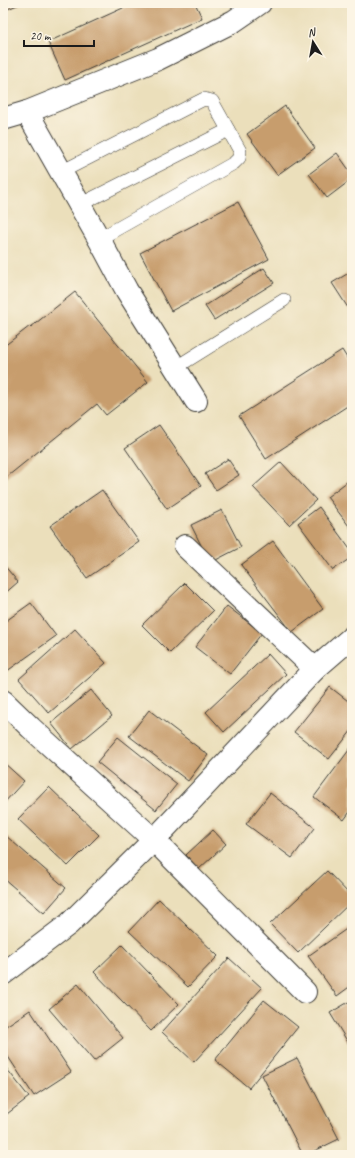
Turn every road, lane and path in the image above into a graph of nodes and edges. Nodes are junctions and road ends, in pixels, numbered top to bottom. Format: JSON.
{"nodes":[{"id":1,"x":260,"y":3,"type":"edge"},
{"id":2,"x":27,"y":112,"type":"junction"},
{"id":3,"x":3,"y":120,"type":"edge"},
{"id":4,"x":228,"y":130,"type":"junction"},
{"id":5,"x":61,"y":172,"type":"junction"},
{"id":6,"x":80,"y":205,"type":"junction"},
{"id":7,"x":99,"y":239,"type":"junction"},
{"id":8,"x":284,"y":300,"type":"dead end"},
{"id":9,"x":175,"y":368,"type":"junction"},
{"id":10,"x":196,"y":401,"type":"dead end"},
{"id":11,"x":184,"y":546,"type":"dead end"},
{"id":12,"x":352,"y":637,"type":"edge"},
{"id":13,"x":315,"y":669,"type":"junction"},
{"id":14,"x":3,"y":702,"type":"edge"},
{"id":15,"x":154,"y":840,"type":"junction"},
{"id":16,"x":3,"y":974,"type":"edge"},
{"id":17,"x":305,"y":992,"type":"dead end"}],
"edges":[{"from":1,"to":2,"type":"street"},
{"from":2,"to":3,"type":"street"},
{"from":2,"to":5,"type":"street"},
{"from":4,"to":5,"type":"lane"},
{"from":4,"to":6,"type":"lane"},
{"from":4,"to":7,"type":"lane"},
{"from":5,"to":6,"type":"street"},
{"from":6,"to":7,"type":"street"},
{"from":7,"to":9,"type":"street"},
{"from":8,"to":9,"type":"lane"},
{"from":9,"to":10,"type":"street"},
{"from":11,"to":13,"type":"street"},
{"from":12,"to":13,"type":"street"},
{"from":13,"to":15,"type":"street"},
{"from":14,"to":15,"type":"street"},
{"from":15,"to":16,"type":"street"},
{"from":15,"to":17,"type":"street"}]}
